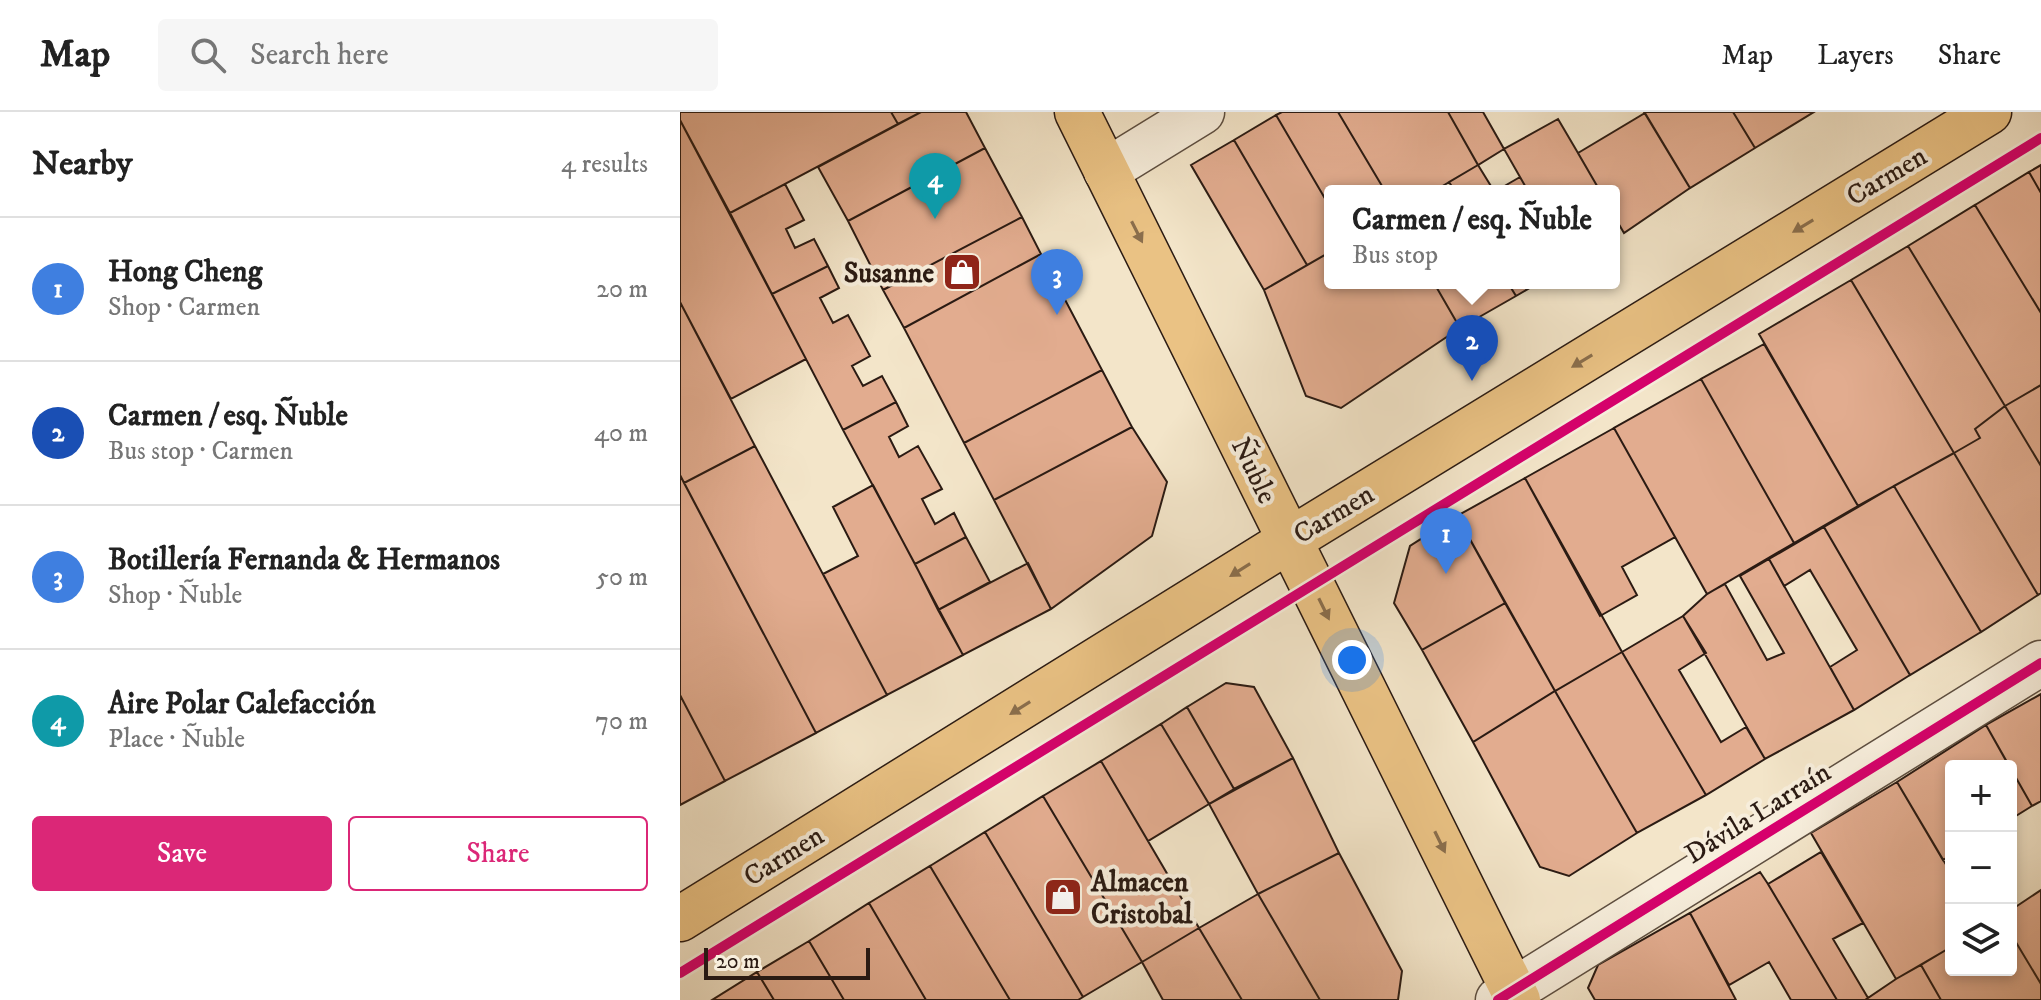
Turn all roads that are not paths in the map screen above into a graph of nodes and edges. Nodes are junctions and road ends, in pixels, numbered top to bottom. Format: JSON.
{"nodes":[{"id":1,"x":1077,"y":112,"type":"edge"},
{"id":2,"x":1202,"y":112,"type":"edge"},
{"id":3,"x":1989,"y":112,"type":"edge"},
{"id":4,"x":1106,"y":171,"type":"junction"},
{"id":5,"x":1290,"y":540,"type":"junction"},
{"id":6,"x":2041,"y":663,"type":"edge"},
{"id":7,"x":680,"y":919,"type":"edge"},
{"id":8,"x":1510,"y":997,"type":"edge"}],
"edges":[{"from":1,"to":4,"type":"main road","name":"Ñuble"},
{"from":2,"to":4,"type":"street"},
{"from":3,"to":5,"type":"main road","name":"Carmen","one_way":true},
{"from":4,"to":5,"type":"main road","name":"Ñuble","one_way":true},
{"from":5,"to":7,"type":"main road","name":"Carmen","one_way":true},
{"from":5,"to":8,"type":"main road","name":"Ñuble","one_way":true},
{"from":6,"to":8,"type":"street","name":"Dávila Larraín"}]}
